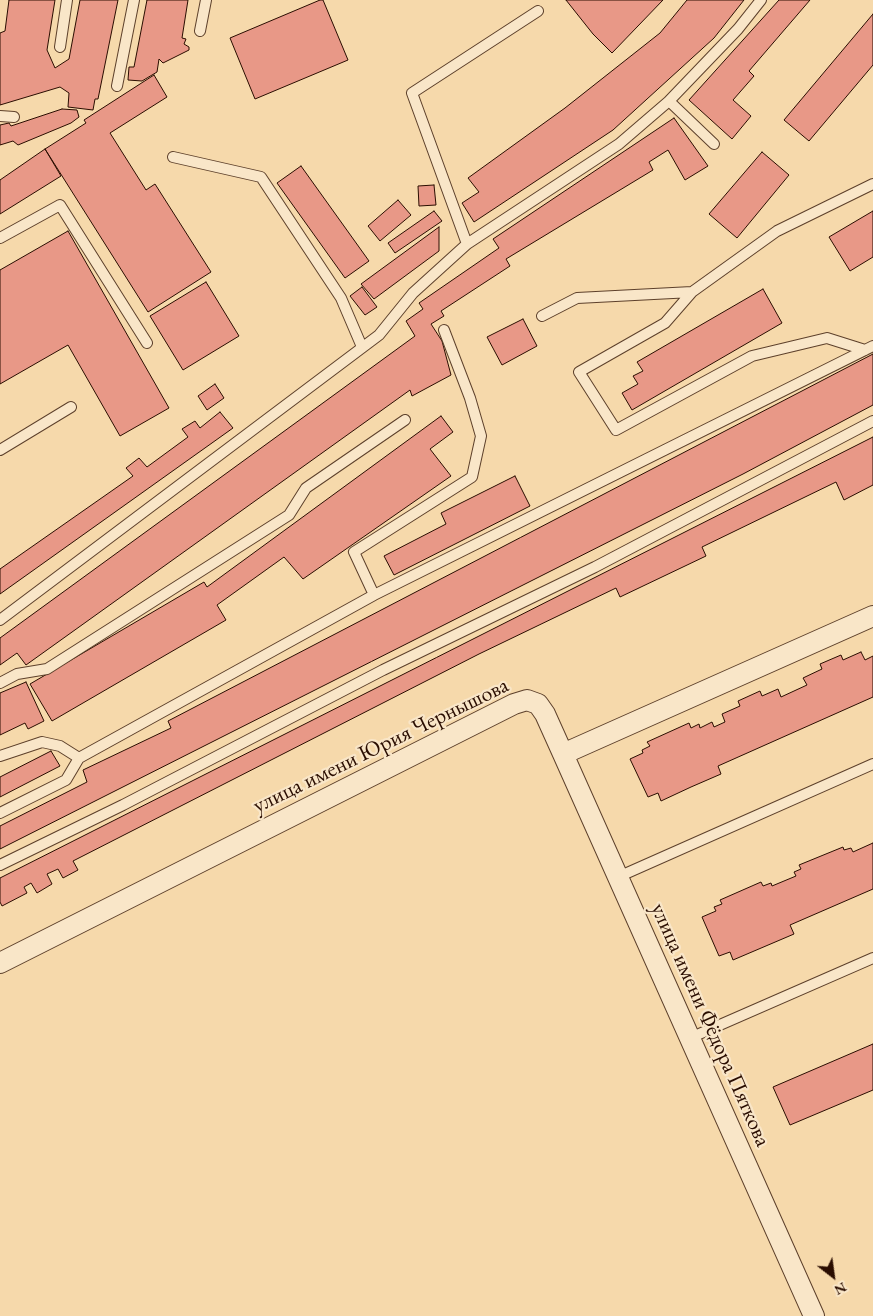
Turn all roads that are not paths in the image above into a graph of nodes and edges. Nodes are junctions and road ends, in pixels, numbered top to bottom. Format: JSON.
{"nodes":[{"id":1,"x":67,"y":0,"type":"edge"},
{"id":2,"x":134,"y":0,"type":"edge"},
{"id":3,"x":206,"y":0,"type":"edge"},
{"id":4,"x":761,"y":0,"type":"edge"},
{"id":5,"x":538,"y":11,"type":"dead end"},
{"id":6,"x":200,"y":31,"type":"dead end"},
{"id":7,"x":60,"y":47,"type":"dead end"},
{"id":8,"x":117,"y":86,"type":"dead end"},
{"id":9,"x":669,"y":101,"type":"junction"},
{"id":10,"x":0,"y":116,"type":"edge"},
{"id":11,"x":14,"y":117,"type":"dead end"},
{"id":12,"x":714,"y":144,"type":"dead end"},
{"id":13,"x":173,"y":157,"type":"dead end"},
{"id":14,"x":873,"y":184,"type":"edge"},
{"id":15,"x":0,"y":238,"type":"edge"},
{"id":16,"x":467,"y":244,"type":"junction"},
{"id":17,"x":692,"y":292,"type":"junction"},
{"id":18,"x":542,"y":316,"type":"dead end"},
{"id":19,"x":444,"y":330,"type":"dead end"},
{"id":20,"x":147,"y":343,"type":"dead end"},
{"id":21,"x":362,"y":347,"type":"junction"},
{"id":22,"x":869,"y":348,"type":"edge"},
{"id":23,"x":71,"y":406,"type":"dead end"},
{"id":24,"x":405,"y":420,"type":"dead end"},
{"id":25,"x":873,"y":421,"type":"edge"},
{"id":26,"x":0,"y":450,"type":"edge"},
{"id":27,"x":374,"y":595,"type":"junction"},
{"id":28,"x":873,"y":616,"type":"edge"},
{"id":29,"x":0,"y":620,"type":"edge"},
{"id":30,"x":0,"y":683,"type":"edge"},
{"id":31,"x":563,"y":754,"type":"junction"},
{"id":32,"x":0,"y":756,"type":"edge"},
{"id":33,"x":79,"y":758,"type":"junction"},
{"id":34,"x":873,"y":764,"type":"edge"},
{"id":35,"x":0,"y":813,"type":"edge"},
{"id":36,"x":0,"y":865,"type":"edge"},
{"id":37,"x":618,"y":878,"type":"junction"},
{"id":38,"x":873,"y":958,"type":"edge"},
{"id":39,"x":0,"y":963,"type":"edge"},
{"id":40,"x":690,"y":1038,"type":"junction"},
{"id":41,"x":814,"y":1316,"type":"edge"}],
"edges":[{"from":1,"to":7,"type":"lane"},
{"from":2,"to":8,"type":"lane"},
{"from":3,"to":6,"type":"lane"},
{"from":4,"to":9,"type":"lane"},
{"from":5,"to":16,"type":"lane"},
{"from":9,"to":12,"type":"lane"},
{"from":9,"to":16,"type":"lane"},
{"from":10,"to":11,"type":"lane"},
{"from":13,"to":21,"type":"lane"},
{"from":14,"to":17,"type":"lane"},
{"from":15,"to":20,"type":"lane"},
{"from":16,"to":21,"type":"lane"},
{"from":17,"to":18,"type":"lane"},
{"from":17,"to":22,"type":"lane"},
{"from":19,"to":27,"type":"lane"},
{"from":21,"to":29,"type":"lane"},
{"from":22,"to":27,"type":"lane"},
{"from":23,"to":26,"type":"lane"},
{"from":24,"to":30,"type":"lane"},
{"from":25,"to":36,"type":"lane"},
{"from":27,"to":33,"type":"lane"},
{"from":28,"to":31,"type":"street"},
{"from":31,"to":37,"type":"street","name":"улица имени Фёдора Пяткова"},
{"from":31,"to":39,"type":"street","name":"улица имени Юрия Чернышова"},
{"from":32,"to":33,"type":"lane"},
{"from":33,"to":35,"type":"lane"},
{"from":34,"to":37,"type":"lane"},
{"from":37,"to":40,"type":"street","name":"улица имени Фёдора Пяткова"},
{"from":38,"to":40,"type":"lane"},
{"from":40,"to":41,"type":"street","name":"улица имени Фёдора Пяткова"}]}
